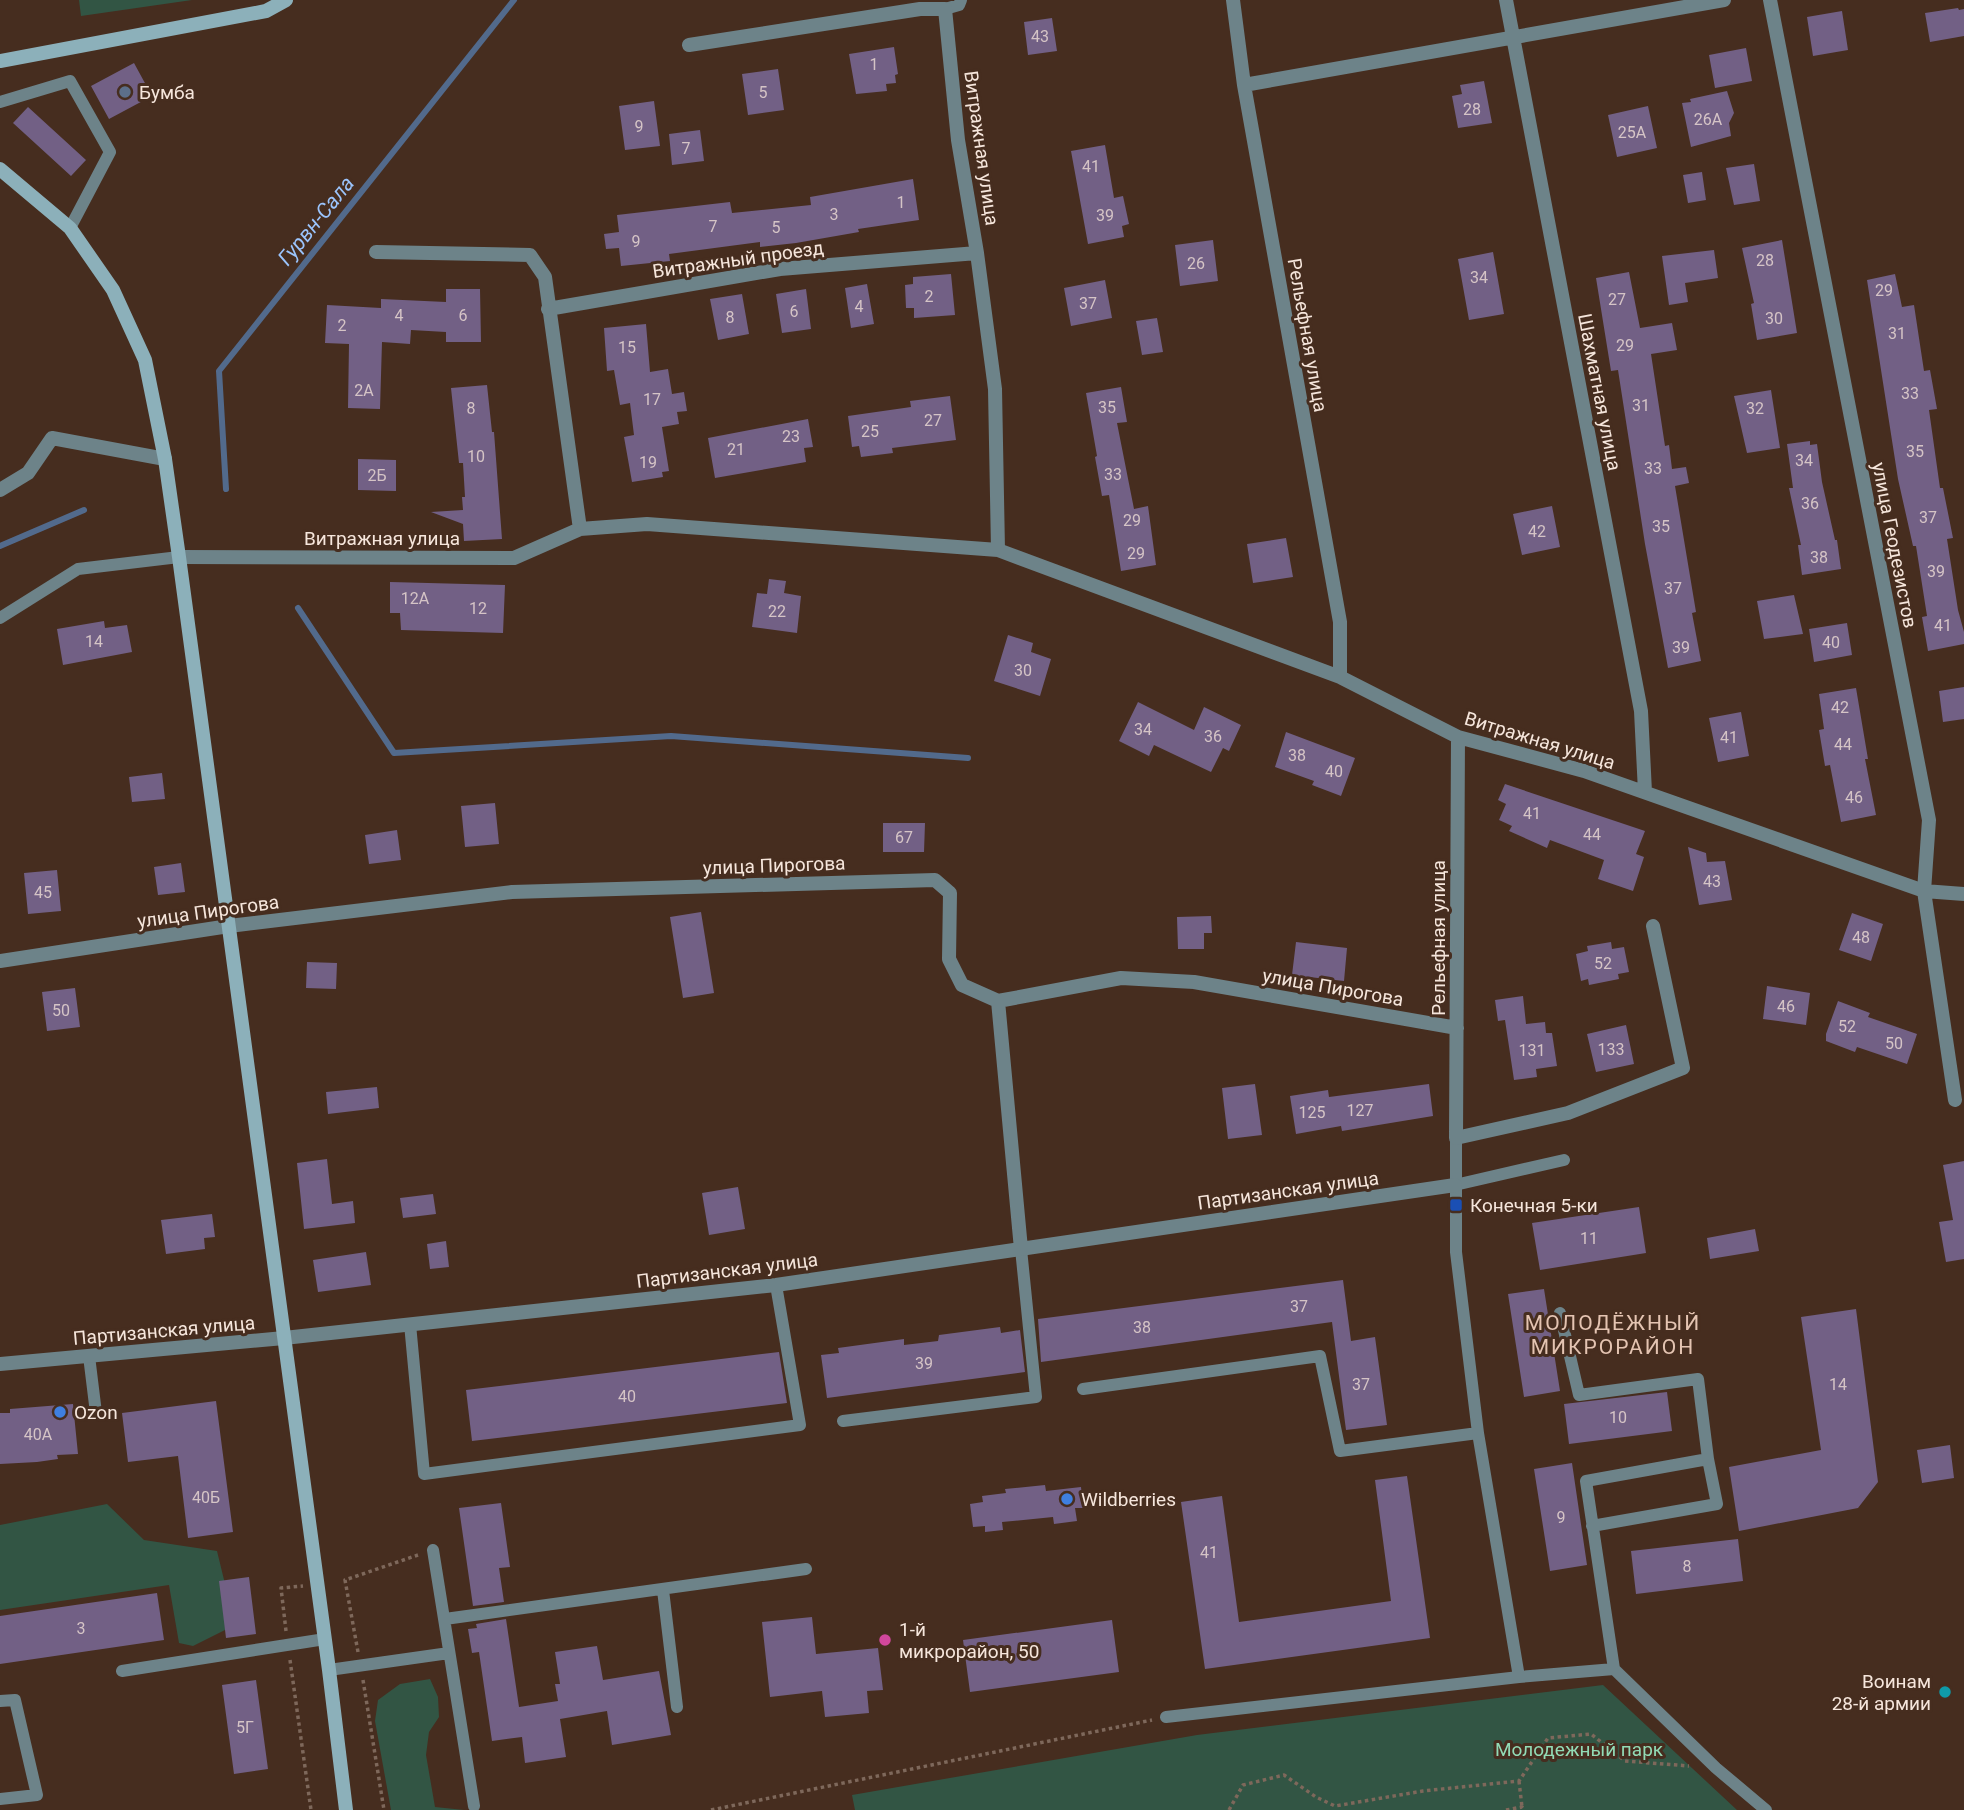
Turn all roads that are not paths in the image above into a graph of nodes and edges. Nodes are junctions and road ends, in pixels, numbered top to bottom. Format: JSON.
{"nodes":[{"id":1,"x":286,"y":0,"type":"edge"},
{"id":2,"x":961,"y":0,"type":"edge"},
{"id":3,"x":1233,"y":0,"type":"edge"},
{"id":4,"x":1507,"y":0,"type":"edge"},
{"id":5,"x":1724,"y":0,"type":"edge"},
{"id":6,"x":1770,"y":0,"type":"edge"},
{"id":7,"x":944,"y":9,"type":"junction"},
{"id":8,"x":1514,"y":39,"type":"junction"},
{"id":9,"x":688,"y":45,"type":"dead end"},
{"id":10,"x":0,"y":61,"type":"edge"},
{"id":11,"x":1244,"y":85,"type":"junction"},
{"id":12,"x":0,"y":102,"type":"edge"},
{"id":13,"x":0,"y":169,"type":"edge"},
{"id":14,"x":69,"y":228,"type":"junction"},
{"id":15,"x":376,"y":252,"type":"dead end"},
{"id":16,"x":978,"y":253,"type":"junction"},
{"id":17,"x":548,"y":309,"type":"junction"},
{"id":18,"x":165,"y":459,"type":"junction"},
{"id":19,"x":0,"y":490,"type":"edge"},
{"id":20,"x":580,"y":529,"type":"junction"},
{"id":21,"x":998,"y":550,"type":"junction"},
{"id":22,"x":179,"y":557,"type":"junction"},
{"id":23,"x":0,"y":618,"type":"edge"},
{"id":24,"x":1340,"y":677,"type":"junction"},
{"id":25,"x":1458,"y":737,"type":"junction"},
{"id":26,"x":1645,"y":792,"type":"junction"},
{"id":27,"x":1924,"y":891,"type":"junction"},
{"id":28,"x":1964,"y":894,"type":"edge"},
{"id":29,"x":229,"y":926,"type":"junction"},
{"id":30,"x":1653,"y":926,"type":"dead end"},
{"id":31,"x":0,"y":961,"type":"edge"},
{"id":32,"x":998,"y":1001,"type":"junction"},
{"id":33,"x":1457,"y":1028,"type":"junction"},
{"id":34,"x":1955,"y":1100,"type":"dead end"},
{"id":35,"x":1456,"y":1139,"type":"junction"},
{"id":36,"x":1564,"y":1160,"type":"dead end"},
{"id":37,"x":1455,"y":1185,"type":"junction"},
{"id":38,"x":1021,"y":1248,"type":"junction"},
{"id":39,"x":776,"y":1285,"type":"junction"},
{"id":40,"x":1560,"y":1313,"type":"dead end"},
{"id":41,"x":410,"y":1324,"type":"junction"},
{"id":42,"x":284,"y":1338,"type":"junction"},
{"id":43,"x":89,"y":1356,"type":"junction"},
{"id":44,"x":0,"y":1364,"type":"edge"},
{"id":45,"x":1083,"y":1390,"type":"dead end"},
{"id":46,"x":96,"y":1413,"type":"dead end"},
{"id":47,"x":843,"y":1421,"type":"dead end"},
{"id":48,"x":1478,"y":1433,"type":"junction"},
{"id":49,"x":1708,"y":1459,"type":"junction"},
{"id":50,"x":1592,"y":1525,"type":"junction"},
{"id":51,"x":433,"y":1550,"type":"dead end"},
{"id":52,"x":806,"y":1569,"type":"dead end"},
{"id":53,"x":663,"y":1590,"type":"junction"},
{"id":54,"x":445,"y":1619,"type":"junction"},
{"id":55,"x":325,"y":1639,"type":"junction"},
{"id":56,"x":449,"y":1653,"type":"junction"},
{"id":57,"x":1614,"y":1669,"type":"junction"},
{"id":58,"x":329,"y":1670,"type":"junction"},
{"id":59,"x":122,"y":1671,"type":"dead end"},
{"id":60,"x":1519,"y":1677,"type":"junction"},
{"id":61,"x":0,"y":1701,"type":"edge"},
{"id":62,"x":677,"y":1707,"type":"dead end"},
{"id":63,"x":1166,"y":1717,"type":"road end"},
{"id":64,"x":0,"y":1799,"type":"edge"},
{"id":65,"x":474,"y":1806,"type":"dead end"},
{"id":66,"x":346,"y":1810,"type":"edge"},
{"id":67,"x":1766,"y":1810,"type":"edge"}],
"edges":[{"from":1,"to":10,"type":"main road"},
{"from":2,"to":7,"type":"lane"},
{"from":3,"to":11,"type":"street","name":"Рельефная улица"},
{"from":4,"to":8,"type":"street","name":"Шахматная улица"},
{"from":5,"to":8,"type":"street"},
{"from":6,"to":27,"type":"street","name":"улица Геодезистов"},
{"from":7,"to":9,"type":"street"},
{"from":7,"to":16,"type":"street","name":"Витражная улица"},
{"from":8,"to":11,"type":"street"},
{"from":8,"to":26,"type":"street","name":"Шахматная улица"},
{"from":11,"to":24,"type":"street","name":"Рельефная улица"},
{"from":12,"to":14,"type":"lane"},
{"from":13,"to":14,"type":"main road"},
{"from":14,"to":18,"type":"main road"},
{"from":15,"to":17,"type":"street"},
{"from":16,"to":17,"type":"street","name":"Витражный проезд"},
{"from":16,"to":21,"type":"street","name":"Витражная улица"},
{"from":17,"to":20,"type":"street"},
{"from":18,"to":19,"type":"street"},
{"from":18,"to":22,"type":"main road"},
{"from":20,"to":21,"type":"street","name":"Витражная улица"},
{"from":20,"to":22,"type":"street","name":"Витражная улица"},
{"from":21,"to":24,"type":"street","name":"Витражная улица"},
{"from":22,"to":23,"type":"lane"},
{"from":22,"to":29,"type":"main road"},
{"from":24,"to":25,"type":"street","name":"Витражная улица"},
{"from":25,"to":26,"type":"street","name":"Витражная улица"},
{"from":25,"to":33,"type":"street","name":"Рельефная улица"},
{"from":26,"to":27,"type":"street","name":"Витражная улица"},
{"from":27,"to":28,"type":"street","name":"Витражная улица"},
{"from":27,"to":34,"type":"street","name":"улица Геодезистов"},
{"from":29,"to":31,"type":"street","name":"улица Пирогова"},
{"from":29,"to":32,"type":"street","name":"улица Пирогова"},
{"from":29,"to":42,"type":"main road"},
{"from":30,"to":35,"type":"street"},
{"from":32,"to":33,"type":"street","name":"улица Пирогова"},
{"from":32,"to":38,"type":"street"},
{"from":33,"to":35,"type":"street","name":"Рельефная улица"},
{"from":35,"to":37,"type":"lane"},
{"from":36,"to":37,"type":"lane"},
{"from":37,"to":38,"type":"street","name":"Партизанская улица"},
{"from":37,"to":48,"type":"lane"},
{"from":38,"to":39,"type":"street","name":"Партизанская улица"},
{"from":38,"to":47,"type":"lane"},
{"from":39,"to":41,"type":"street","name":"Партизанская улица"},
{"from":39,"to":41,"type":"lane"},
{"from":40,"to":49,"type":"lane"},
{"from":41,"to":42,"type":"street","name":"Партизанская улица"},
{"from":42,"to":43,"type":"street","name":"Партизанская улица"},
{"from":42,"to":55,"type":"main road"},
{"from":43,"to":44,"type":"street","name":"Партизанская улица"},
{"from":43,"to":46,"type":"lane"},
{"from":45,"to":48,"type":"lane"},
{"from":48,"to":60,"type":"lane"},
{"from":49,"to":50,"type":"lane"},
{"from":49,"to":50,"type":"lane"},
{"from":50,"to":57,"type":"lane"},
{"from":51,"to":54,"type":"lane"},
{"from":52,"to":53,"type":"lane"},
{"from":53,"to":54,"type":"lane"},
{"from":53,"to":62,"type":"lane"},
{"from":54,"to":56,"type":"lane"},
{"from":55,"to":58,"type":"main road"},
{"from":55,"to":59,"type":"lane"},
{"from":56,"to":58,"type":"lane"},
{"from":56,"to":65,"type":"lane"},
{"from":57,"to":60,"type":"lane"},
{"from":57,"to":67,"type":"lane"},
{"from":58,"to":66,"type":"main road"},
{"from":60,"to":63,"type":"lane"},
{"from":61,"to":64,"type":"lane"}]}
